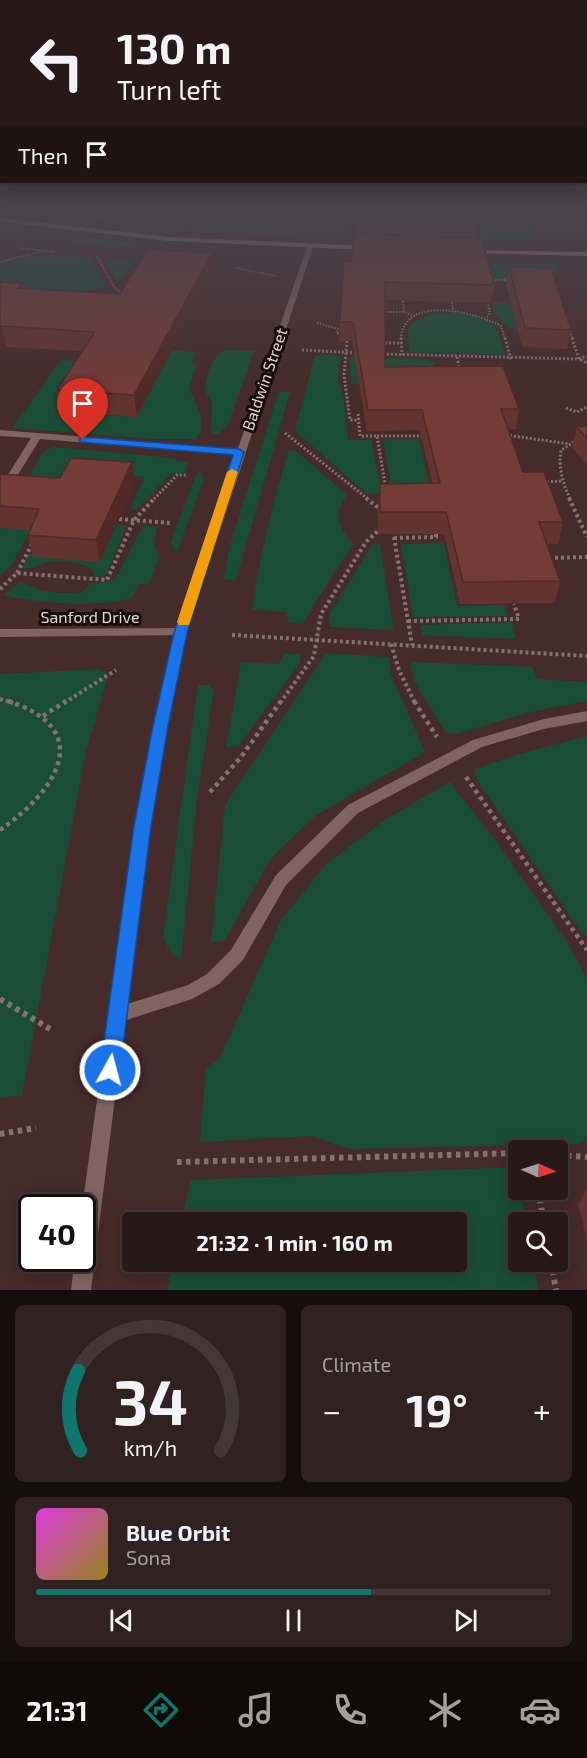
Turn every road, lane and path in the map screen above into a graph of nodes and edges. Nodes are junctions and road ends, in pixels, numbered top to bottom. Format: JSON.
{"nodes":[{"id":1,"x":106,"y":273,"type":"edge"},
{"id":2,"x":262,"y":273,"type":"edge"},
{"id":3,"x":301,"y":273,"type":"edge"},
{"id":4,"x":276,"y":276,"type":"dead end"},
{"id":5,"x":484,"y":280,"type":"edge"},
{"id":6,"x":519,"y":280,"type":"edge"},
{"id":7,"x":126,"y":297,"type":"edge"},
{"id":8,"x":403,"y":301,"type":"edge"},
{"id":9,"x":452,"y":302,"type":"edge"},
{"id":10,"x":488,"y":303,"type":"edge"},
{"id":11,"x":453,"y":311,"type":"junction"},
{"id":12,"x":384,"y":312,"type":"edge"},
{"id":13,"x":404,"y":312,"type":"junction"},
{"id":14,"x":416,"y":316,"type":"junction"},
{"id":15,"x":487,"y":317,"type":"junction"},
{"id":16,"x":317,"y":323,"type":"dead end"},
{"id":17,"x":568,"y":326,"type":"edge"},
{"id":18,"x":339,"y":334,"type":"edge"},
{"id":19,"x":356,"y":342,"type":"edge"},
{"id":20,"x":374,"y":343,"type":"edge"},
{"id":21,"x":402,"y":343,"type":"junction"},
{"id":22,"x":298,"y":350,"type":"dead end"},
{"id":23,"x":347,"y":352,"type":"junction"},
{"id":24,"x":358,"y":353,"type":"edge"},
{"id":25,"x":380,"y":354,"type":"edge"},
{"id":26,"x":402,"y":355,"type":"junction"},
{"id":27,"x":587,"y":356,"type":"edge"},
{"id":28,"x":457,"y":357,"type":"junction"},
{"id":29,"x":511,"y":359,"type":"junction"},
{"id":30,"x":579,"y":359,"type":"junction"},
{"id":31,"x":587,"y":363,"type":"edge"},
{"id":32,"x":461,"y":378,"type":"edge"},
{"id":33,"x":566,"y":408,"type":"dead end"},
{"id":34,"x":587,"y":408,"type":"edge"},
{"id":35,"x":357,"y":414,"type":"dead end"},
{"id":36,"x":358,"y":420,"type":"junction"},
{"id":37,"x":0,"y":433,"type":"edge"},
{"id":38,"x":285,"y":433,"type":"dead end"},
{"id":39,"x":503,"y":435,"type":"edge"},
{"id":40,"x":38,"y":436,"type":"junction"},
{"id":41,"x":377,"y":436,"type":"junction"},
{"id":42,"x":429,"y":436,"type":"edge"},
{"id":43,"x":579,"y":439,"type":"edge"},
{"id":44,"x":571,"y":444,"type":"junction"},
{"id":45,"x":239,"y":452,"type":"junction"},
{"id":46,"x":188,"y":475,"type":"dead end"},
{"id":47,"x":563,"y":481,"type":"junction"},
{"id":48,"x":534,"y":482,"type":"edge"},
{"id":49,"x":6,"y":486,"type":"edge"},
{"id":50,"x":387,"y":499,"type":"edge"},
{"id":51,"x":383,"y":512,"type":"edge"},
{"id":52,"x":119,"y":519,"type":"edge"},
{"id":53,"x":134,"y":520,"type":"junction"},
{"id":54,"x":170,"y":523,"type":"dead end"},
{"id":55,"x":383,"y":526,"type":"edge"},
{"id":56,"x":393,"y":528,"type":"edge"},
{"id":57,"x":435,"y":534,"type":"edge"},
{"id":58,"x":587,"y":537,"type":"edge"},
{"id":59,"x":394,"y":538,"type":"junction"},
{"id":60,"x":33,"y":542,"type":"edge"},
{"id":61,"x":587,"y":557,"type":"edge"},
{"id":62,"x":540,"y":558,"type":"edge"},
{"id":63,"x":16,"y":573,"type":"junction"},
{"id":64,"x":0,"y":588,"type":"edge"},
{"id":65,"x":514,"y":604,"type":"edge"},
{"id":66,"x":408,"y":621,"type":"junction"},
{"id":67,"x":0,"y":633,"type":"edge"},
{"id":68,"x":181,"y":633,"type":"junction"},
{"id":69,"x":232,"y":635,"type":"dead end"},
{"id":70,"x":317,"y":639,"type":"junction"},
{"id":71,"x":392,"y":644,"type":"junction"},
{"id":72,"x":412,"y":646,"type":"junction"},
{"id":73,"x":587,"y":656,"type":"edge"},
{"id":74,"x":116,"y":670,"type":"dead end"},
{"id":75,"x":0,"y":699,"type":"edge"},
{"id":76,"x":43,"y":716,"type":"junction"},
{"id":77,"x":587,"y":716,"type":"edge"},
{"id":78,"x":451,"y":757,"type":"junction"},
{"id":79,"x":210,"y":792,"type":"dead end"},
{"id":80,"x":0,"y":830,"type":"edge"},
{"id":81,"x":587,"y":950,"type":"edge"},
{"id":82,"x":0,"y":999,"type":"edge"},
{"id":83,"x":117,"y":1015,"type":"junction"},
{"id":84,"x":50,"y":1029,"type":"dead end"},
{"id":85,"x":36,"y":1128,"type":"dead end"},
{"id":86,"x":0,"y":1134,"type":"edge"},
{"id":87,"x":508,"y":1153,"type":"edge"},
{"id":88,"x":568,"y":1155,"type":"edge"},
{"id":89,"x":587,"y":1156,"type":"edge"},
{"id":90,"x":177,"y":1162,"type":"dead end"},
{"id":91,"x":553,"y":1272,"type":"edge"},
{"id":92,"x":81,"y":1290,"type":"edge"},
{"id":93,"x":556,"y":1290,"type":"edge"}],
"edges":[{"from":1,"to":7,"type":"path"},
{"from":2,"to":4,"type":"path"},
{"from":3,"to":45,"type":"street","name":"Baldwin Street"},
{"from":5,"to":6,"type":"path"},
{"from":8,"to":13,"type":"path"},
{"from":9,"to":11,"type":"path"},
{"from":10,"to":15,"type":"path"},
{"from":11,"to":14,"type":"path"},
{"from":11,"to":15,"type":"path"},
{"from":12,"to":13,"type":"path"},
{"from":13,"to":14,"type":"path"},
{"from":14,"to":21,"type":"path"},
{"from":15,"to":29,"type":"path"},
{"from":16,"to":18,"type":"path"},
{"from":17,"to":30,"type":"path"},
{"from":19,"to":23,"type":"path"},
{"from":20,"to":21,"type":"path"},
{"from":21,"to":26,"type":"path"},
{"from":22,"to":23,"type":"path"},
{"from":23,"to":24,"type":"path"},
{"from":23,"to":36,"type":"path"},
{"from":25,"to":26,"type":"path"},
{"from":26,"to":28,"type":"path"},
{"from":27,"to":30,"type":"path"},
{"from":28,"to":29,"type":"path"},
{"from":28,"to":32,"type":"path"},
{"from":29,"to":30,"type":"path"},
{"from":30,"to":31,"type":"path"},
{"from":33,"to":34,"type":"path"},
{"from":35,"to":36,"type":"path"},
{"from":36,"to":41,"type":"path"},
{"from":37,"to":40,"type":"street"},
{"from":38,"to":51,"type":"path"},
{"from":39,"to":44,"type":"path"},
{"from":40,"to":45,"type":"street"},
{"from":40,"to":49,"type":"street"},
{"from":41,"to":42,"type":"path"},
{"from":41,"to":50,"type":"path"},
{"from":43,"to":44,"type":"path"},
{"from":44,"to":47,"type":"path"},
{"from":45,"to":68,"type":"street","name":"Baldwin Street"},
{"from":46,"to":53,"type":"path"},
{"from":47,"to":48,"type":"path"},
{"from":47,"to":58,"type":"path"},
{"from":52,"to":53,"type":"path"},
{"from":53,"to":54,"type":"path"},
{"from":53,"to":63,"type":"path"},
{"from":55,"to":70,"type":"path"},
{"from":56,"to":59,"type":"path"},
{"from":57,"to":59,"type":"path"},
{"from":59,"to":66,"type":"path"},
{"from":60,"to":63,"type":"path"},
{"from":61,"to":62,"type":"path"},
{"from":63,"to":64,"type":"path"},
{"from":65,"to":66,"type":"path"},
{"from":66,"to":72,"type":"path"},
{"from":67,"to":68,"type":"street","name":"Sanford Drive"},
{"from":68,"to":83,"type":"street","name":"Baldwin Street"},
{"from":69,"to":70,"type":"path"},
{"from":70,"to":71,"type":"path"},
{"from":70,"to":79,"type":"path"},
{"from":71,"to":72,"type":"path"},
{"from":71,"to":78,"type":"path"},
{"from":72,"to":73,"type":"path"},
{"from":74,"to":76,"type":"path"},
{"from":75,"to":76,"type":"path"},
{"from":76,"to":80,"type":"path"},
{"from":77,"to":78,"type":"street"},
{"from":78,"to":81,"type":"path"},
{"from":78,"to":83,"type":"street"},
{"from":82,"to":84,"type":"path"},
{"from":83,"to":92,"type":"street","name":"Baldwin Street"},
{"from":85,"to":86,"type":"path"},
{"from":87,"to":90,"type":"path"},
{"from":88,"to":89,"type":"path"},
{"from":91,"to":93,"type":"path"}]}
